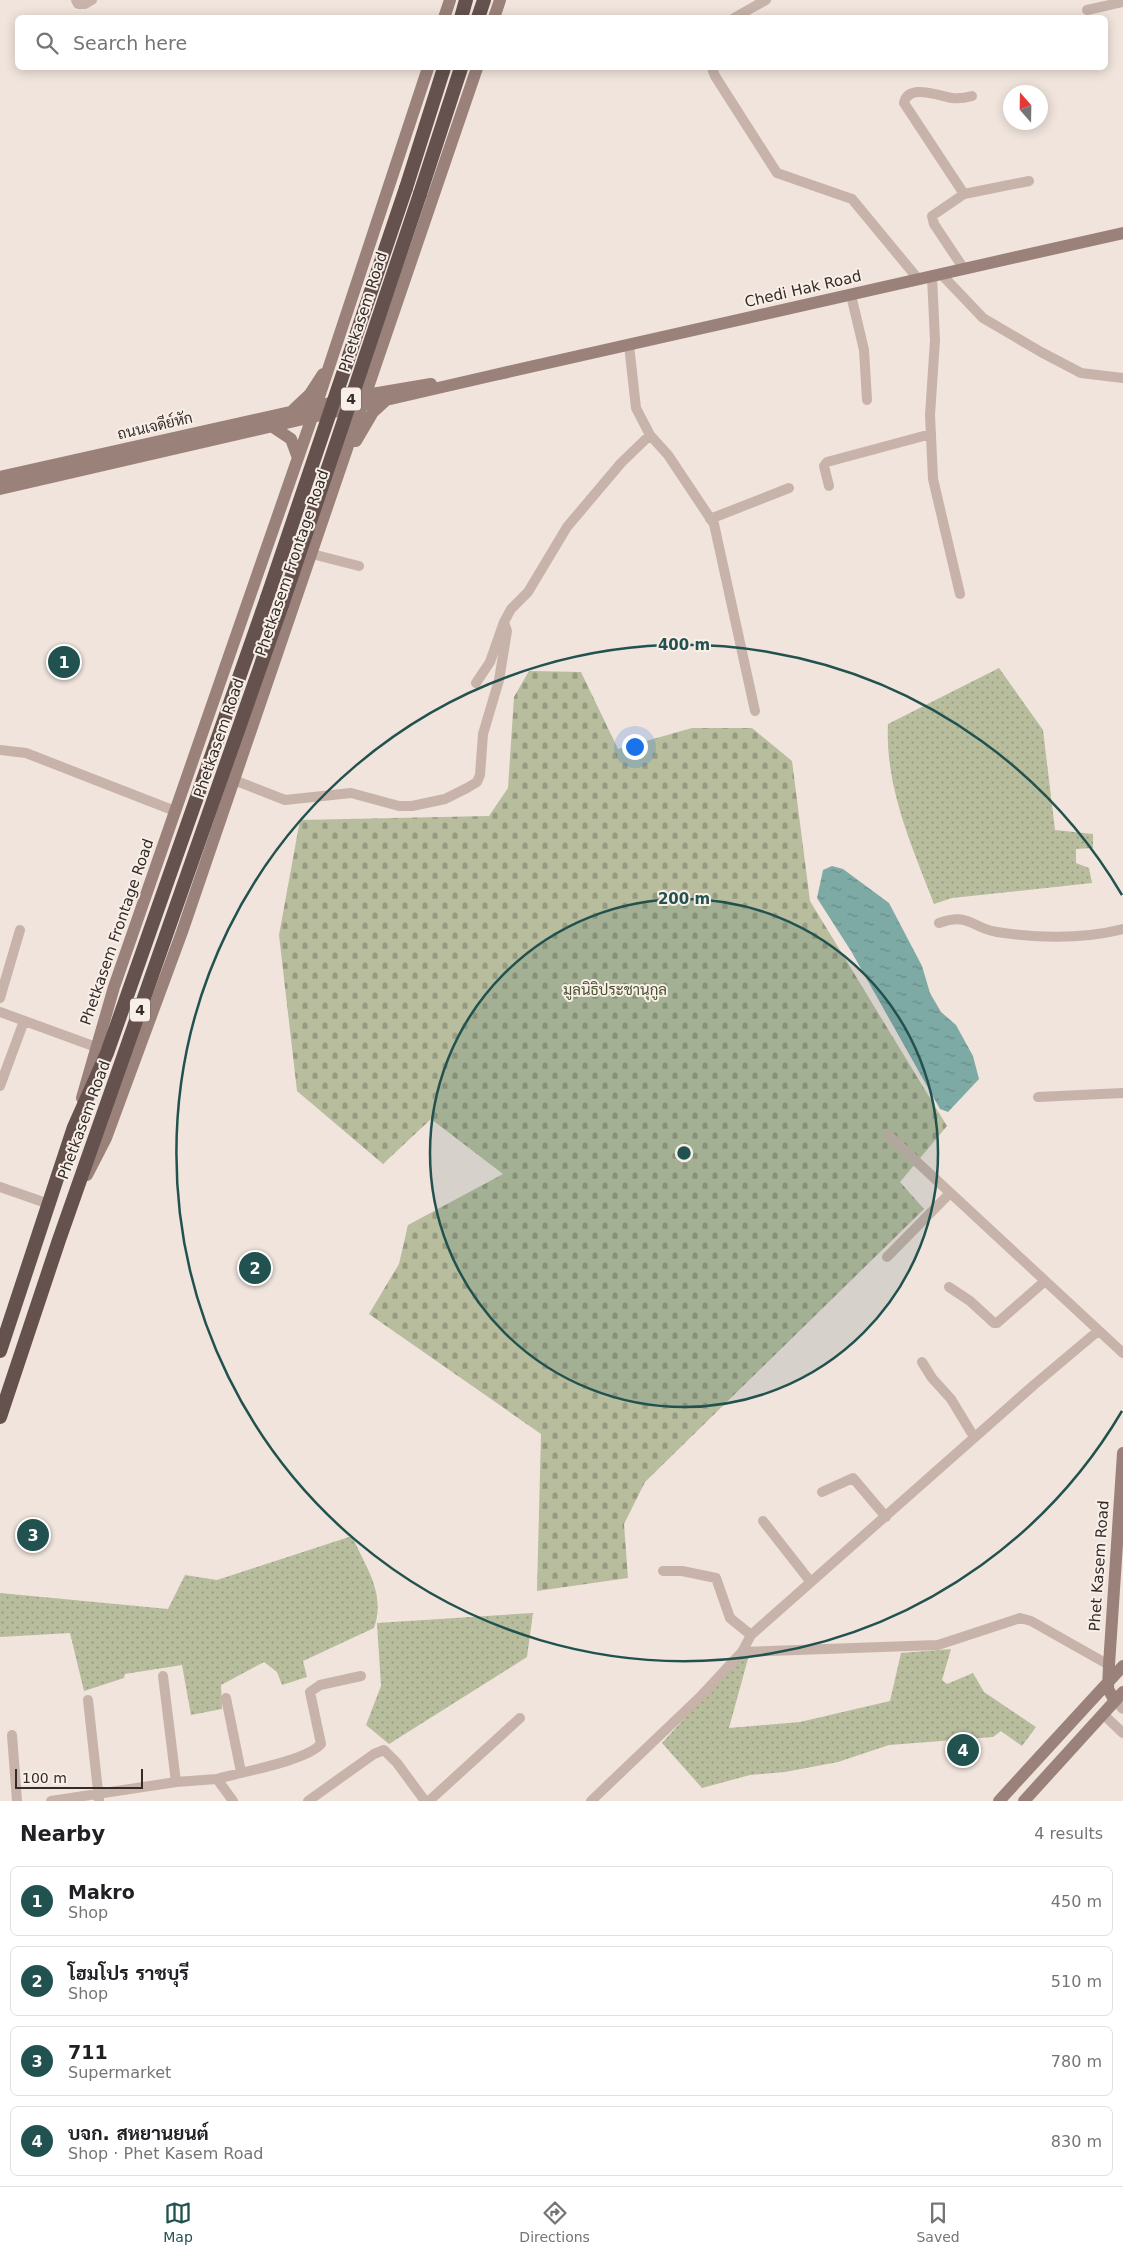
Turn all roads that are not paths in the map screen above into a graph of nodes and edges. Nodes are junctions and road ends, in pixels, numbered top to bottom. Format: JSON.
{"nodes":[{"id":1,"x":76,"y":0,"type":"edge"},
{"id":2,"x":92,"y":0,"type":"edge"},
{"id":3,"x":450,"y":0,"type":"edge"},
{"id":4,"x":466,"y":0,"type":"edge"},
{"id":5,"x":484,"y":0,"type":"edge"},
{"id":6,"x":500,"y":0,"type":"edge"},
{"id":7,"x":766,"y":0,"type":"edge"},
{"id":8,"x":1123,"y":2,"type":"edge"},
{"id":9,"x":1087,"y":10,"type":"dead end"},
{"id":10,"x":445,"y":15,"type":"edge"},
{"id":11,"x":462,"y":15,"type":"edge"},
{"id":12,"x":479,"y":15,"type":"edge"},
{"id":13,"x":495,"y":15,"type":"edge"},
{"id":14,"x":739,"y":15,"type":"edge"},
{"id":15,"x":427,"y":70,"type":"edge"},
{"id":16,"x":443,"y":70,"type":"edge"},
{"id":17,"x":460,"y":70,"type":"edge"},
{"id":18,"x":476,"y":70,"type":"edge"},
{"id":19,"x":713,"y":70,"type":"edge"},
{"id":20,"x":972,"y":96,"type":"dead end"},
{"id":21,"x":1029,"y":180,"type":"dead end"},
{"id":22,"x":964,"y":194,"type":"junction"},
{"id":23,"x":1123,"y":233,"type":"edge"},
{"id":24,"x":964,"y":269,"type":"junction"},
{"id":25,"x":931,"y":277,"type":"junction"},
{"id":26,"x":851,"y":295,"type":"junction"},
{"id":27,"x":629,"y":345,"type":"junction"},
{"id":28,"x":377,"y":362,"type":"junction"},
{"id":29,"x":331,"y":364,"type":"junction"},
{"id":30,"x":490,"y":376,"type":"junction"},
{"id":31,"x":1123,"y":378,"type":"edge"},
{"id":32,"x":393,"y":390,"type":"junction"},
{"id":33,"x":364,"y":400,"type":"junction"},
{"id":34,"x":867,"y":400,"type":"dead end"},
{"id":35,"x":385,"y":402,"type":"junction"},
{"id":36,"x":291,"y":412,"type":"junction"},
{"id":37,"x":314,"y":412,"type":"junction"},
{"id":38,"x":273,"y":427,"type":"junction"},
{"id":39,"x":931,"y":434,"type":"junction"},
{"id":40,"x":650,"y":435,"type":"junction"},
{"id":41,"x":348,"y":449,"type":"junction"},
{"id":42,"x":298,"y":458,"type":"junction"},
{"id":43,"x":0,"y":478,"type":"edge"},
{"id":44,"x":829,"y":486,"type":"dead end"},
{"id":45,"x":789,"y":488,"type":"dead end"},
{"id":46,"x":0,"y":489,"type":"edge"},
{"id":47,"x":710,"y":518,"type":"junction"},
{"id":48,"x":312,"y":554,"type":"junction"},
{"id":49,"x":359,"y":566,"type":"dead end"},
{"id":50,"x":960,"y":594,"type":"dead end"},
{"id":51,"x":504,"y":622,"type":"junction"},
{"id":52,"x":476,"y":683,"type":"dead end"},
{"id":53,"x":755,"y":711,"type":"dead end"},
{"id":54,"x":0,"y":750,"type":"edge"},
{"id":55,"x":234,"y":780,"type":"junction"},
{"id":56,"x":175,"y":811,"type":"junction"},
{"id":57,"x":939,"y":923,"type":"dead end"},
{"id":58,"x":1123,"y":929,"type":"edge"},
{"id":59,"x":20,"y":930,"type":"dead end"},
{"id":60,"x":0,"y":998,"type":"edge"},
{"id":61,"x":0,"y":1012,"type":"edge"},
{"id":62,"x":24,"y":1021,"type":"junction"},
{"id":63,"x":96,"y":1047,"type":"junction"},
{"id":64,"x":1,"y":1080,"type":"edge"},
{"id":65,"x":1123,"y":1093,"type":"edge"},
{"id":66,"x":1038,"y":1096,"type":"dead end"},
{"id":67,"x":74,"y":1127,"type":"junction"},
{"id":68,"x":889,"y":1136,"type":"dead end"},
{"id":69,"x":0,"y":1187,"type":"edge"},
{"id":70,"x":950,"y":1193,"type":"junction"},
{"id":71,"x":49,"y":1204,"type":"junction"},
{"id":72,"x":71,"y":1205,"type":"junction"},
{"id":73,"x":887,"y":1258,"type":"dead end"},
{"id":74,"x":1045,"y":1281,"type":"junction"},
{"id":75,"x":949,"y":1287,"type":"dead end"},
{"id":76,"x":1098,"y":1331,"type":"junction"},
{"id":77,"x":0,"y":1351,"type":"edge"},
{"id":78,"x":1123,"y":1354,"type":"edge"},
{"id":79,"x":922,"y":1362,"type":"dead end"},
{"id":80,"x":0,"y":1417,"type":"edge"},
{"id":81,"x":974,"y":1437,"type":"junction"},
{"id":82,"x":1123,"y":1453,"type":"edge"},
{"id":83,"x":822,"y":1492,"type":"dead end"},
{"id":84,"x":886,"y":1517,"type":"junction"},
{"id":85,"x":763,"y":1521,"type":"dead end"},
{"id":86,"x":663,"y":1570,"type":"dead end"},
{"id":87,"x":810,"y":1582,"type":"junction"},
{"id":88,"x":751,"y":1635,"type":"junction"},
{"id":89,"x":742,"y":1652,"type":"junction"},
{"id":90,"x":1109,"y":1665,"type":"junction"},
{"id":91,"x":1123,"y":1666,"type":"edge"},
{"id":92,"x":163,"y":1676,"type":"dead end"},
{"id":93,"x":361,"y":1676,"type":"dead end"},
{"id":94,"x":1109,"y":1680,"type":"junction"},
{"id":95,"x":226,"y":1698,"type":"dead end"},
{"id":96,"x":88,"y":1700,"type":"dead end"},
{"id":97,"x":1120,"y":1701,"type":"edge"},
{"id":98,"x":1103,"y":1714,"type":"junction"},
{"id":99,"x":520,"y":1718,"type":"dead end"},
{"id":100,"x":1123,"y":1733,"type":"edge"},
{"id":101,"x":12,"y":1735,"type":"dead end"},
{"id":102,"x":241,"y":1772,"type":"junction"},
{"id":103,"x":217,"y":1779,"type":"junction"},
{"id":104,"x":176,"y":1782,"type":"junction"},
{"id":105,"x":99,"y":1798,"type":"edge"},
{"id":106,"x":17,"y":1801,"type":"edge"},
{"id":107,"x":51,"y":1801,"type":"edge"},
{"id":108,"x":233,"y":1801,"type":"edge"},
{"id":109,"x":308,"y":1801,"type":"edge"},
{"id":110,"x":425,"y":1801,"type":"edge"},
{"id":111,"x":429,"y":1801,"type":"edge"},
{"id":112,"x":591,"y":1801,"type":"edge"},
{"id":113,"x":999,"y":1801,"type":"edge"},
{"id":114,"x":1024,"y":1801,"type":"edge"}],
"edges":[{"from":1,"to":2,"type":"street"},
{"from":3,"to":10,"type":"main road"},
{"from":4,"to":11,"type":"highway"},
{"from":5,"to":12,"type":"highway"},
{"from":6,"to":13,"type":"main road"},
{"from":7,"to":14,"type":"street"},
{"from":8,"to":9,"type":"street"},
{"from":15,"to":29,"type":"main road","name":"Phetkasem Frontage Road","number":"4"},
{"from":16,"to":67,"type":"highway","name":"Phetkasem Road","number":"4","bridge":true},
{"from":17,"to":72,"type":"highway","name":"Phetkasem Road","number":"4","bridge":true},
{"from":18,"to":28,"type":"main road","name":"Phetkasem Frontage Road","number":"4"},
{"from":19,"to":25,"type":"street"},
{"from":20,"to":22,"type":"street"},
{"from":21,"to":22,"type":"street"},
{"from":22,"to":24,"type":"street"},
{"from":23,"to":24,"type":"main road","name":"Chedi Hak Road"},
{"from":24,"to":25,"type":"main road","name":"Chedi Hak Road"},
{"from":25,"to":26,"type":"main road","name":"Chedi Hak Road"},
{"from":25,"to":31,"type":"street"},
{"from":25,"to":39,"type":"street"},
{"from":26,"to":27,"type":"main road","name":"Chedi Hak Road"},
{"from":26,"to":34,"type":"street"},
{"from":27,"to":30,"type":"main road","name":"Chedi Hak Road"},
{"from":27,"to":40,"type":"street"},
{"from":28,"to":32,"type":"main road"},
{"from":28,"to":33,"type":"main road","name":"Phetkasem Frontage Road","number":"4"},
{"from":29,"to":36,"type":"main road"},
{"from":29,"to":37,"type":"main road","name":"Phetkasem Frontage Road","number":"4"},
{"from":30,"to":32,"type":"main road","name":"Chedi Hak Road"},
{"from":30,"to":35,"type":"main road","name":"Chedi Hak Road"},
{"from":32,"to":33,"type":"main road","name":"Chedi Hak Road"},
{"from":33,"to":35,"type":"main road","name":"Chedi Hak Road"},
{"from":33,"to":37,"type":"main road"},
{"from":33,"to":41,"type":"main road","name":"Phetkasem Frontage Road","number":"4"},
{"from":35,"to":41,"type":"main road"},
{"from":36,"to":37,"type":"main road","name":"ถนนเจดีย์หัก"},
{"from":36,"to":43,"type":"main road","name":"ถนนเจดีย์หัก"},
{"from":37,"to":38,"type":"main road","name":"ถนนเจดีย์หัก"},
{"from":37,"to":42,"type":"main road","name":"Phetkasem Frontage Road","number":"4"},
{"from":38,"to":42,"type":"main road"},
{"from":38,"to":46,"type":"main road","name":"ถนนเจดีย์หัก"},
{"from":39,"to":44,"type":"street"},
{"from":39,"to":50,"type":"street"},
{"from":40,"to":47,"type":"street"},
{"from":40,"to":51,"type":"street"},
{"from":41,"to":48,"type":"main road","name":"Phetkasem Frontage Road","number":"4"},
{"from":42,"to":56,"type":"main road","name":"Phetkasem Frontage Road","number":"4"},
{"from":45,"to":47,"type":"street"},
{"from":47,"to":53,"type":"street"},
{"from":48,"to":49,"type":"street"},
{"from":48,"to":55,"type":"main road","name":"Phetkasem Frontage Road","number":"4"},
{"from":51,"to":52,"type":"street"},
{"from":51,"to":55,"type":"street"},
{"from":54,"to":56,"type":"street"},
{"from":55,"to":72,"type":"main road","name":"Phetkasem Frontage Road","number":"4"},
{"from":56,"to":63,"type":"main road","name":"Phetkasem Frontage Road","number":"4"},
{"from":57,"to":58,"type":"street"},
{"from":59,"to":60,"type":"street"},
{"from":61,"to":62,"type":"street"},
{"from":62,"to":63,"type":"street"},
{"from":62,"to":64,"type":"street"},
{"from":63,"to":67,"type":"main road","name":"Phetkasem Frontage Road","number":"4"},
{"from":65,"to":66,"type":"street"},
{"from":67,"to":71,"type":"highway","name":"Phetkasem Road","number":"4"},
{"from":68,"to":70,"type":"street"},
{"from":69,"to":71,"type":"street"},
{"from":70,"to":73,"type":"street"},
{"from":70,"to":74,"type":"street"},
{"from":71,"to":77,"type":"highway","name":"Phetkasem Road","number":"4"},
{"from":72,"to":80,"type":"highway","name":"Phetkasem Road","number":"4"},
{"from":74,"to":75,"type":"street"},
{"from":74,"to":76,"type":"street"},
{"from":76,"to":78,"type":"street"},
{"from":76,"to":81,"type":"street"},
{"from":79,"to":81,"type":"street"},
{"from":81,"to":84,"type":"street"},
{"from":82,"to":90,"type":"main road","name":"Phet Kasem Road"},
{"from":83,"to":84,"type":"street"},
{"from":84,"to":87,"type":"street"},
{"from":85,"to":87,"type":"street"},
{"from":86,"to":88,"type":"street"},
{"from":87,"to":88,"type":"street"},
{"from":88,"to":89,"type":"street"},
{"from":89,"to":90,"type":"street"},
{"from":89,"to":112,"type":"street"},
{"from":90,"to":94,"type":"main road","name":"Phet Kasem Road"},
{"from":91,"to":94,"type":"main road"},
{"from":92,"to":104,"type":"street"},
{"from":93,"to":102,"type":"street"},
{"from":94,"to":97,"type":"main road","name":"Phet Kasem Road"},
{"from":94,"to":113,"type":"main road"},
{"from":95,"to":102,"type":"street"},
{"from":96,"to":105,"type":"street"},
{"from":97,"to":98,"type":"main road","name":"Phet Kasem Road"},
{"from":98,"to":100,"type":"street"},
{"from":98,"to":114,"type":"main road","name":"Phet Kasem Road"},
{"from":99,"to":111,"type":"street"},
{"from":101,"to":106,"type":"street"},
{"from":102,"to":103,"type":"street"},
{"from":103,"to":104,"type":"street"},
{"from":103,"to":108,"type":"street"},
{"from":104,"to":105,"type":"street"},
{"from":105,"to":107,"type":"street"},
{"from":109,"to":110,"type":"street"}]}
